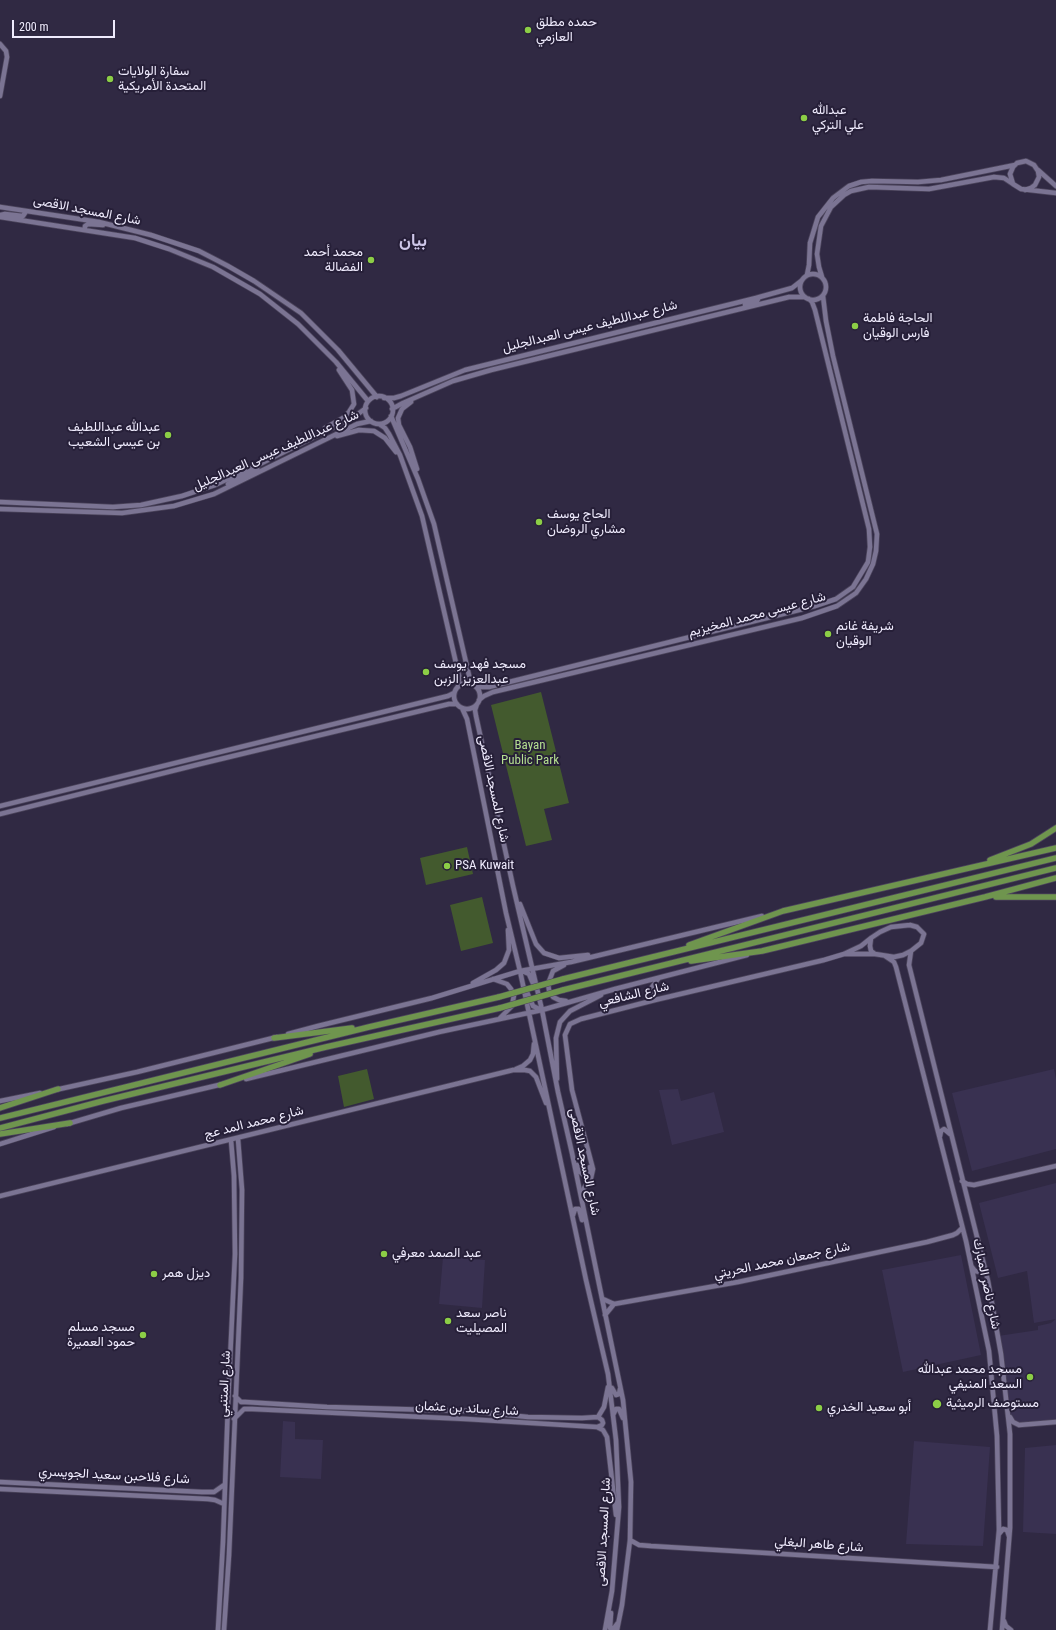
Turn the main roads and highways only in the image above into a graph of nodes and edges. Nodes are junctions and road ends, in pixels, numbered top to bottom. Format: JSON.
{"nodes":[{"id":1,"x":1056,"y":828,"type":"edge"},
{"id":2,"x":1056,"y":848,"type":"edge"},
{"id":3,"x":1056,"y":858,"type":"edge"},
{"id":4,"x":972,"y":867,"type":"junction"},
{"id":5,"x":1056,"y":868,"type":"edge"},
{"id":6,"x":1056,"y":878,"type":"edge"},
{"id":7,"x":1056,"y":896,"type":"edge"},
{"id":8,"x":985,"y":897,"type":"junction"},
{"id":9,"x":666,"y":954,"type":"junction"},
{"id":10,"x":669,"y":964,"type":"junction"},
{"id":11,"x":369,"y":1027,"type":"junction"},
{"id":12,"x":274,"y":1038,"type":"road end"},
{"id":13,"x":326,"y":1047,"type":"junction"},
{"id":14,"x":220,"y":1085,"type":"road end"},
{"id":15,"x":58,"y":1089,"type":"road end"},
{"id":16,"x":0,"y":1108,"type":"edge"},
{"id":17,"x":0,"y":1118,"type":"edge"},
{"id":18,"x":70,"y":1123,"type":"road end"},
{"id":19,"x":0,"y":1128,"type":"edge"},
{"id":20,"x":0,"y":1134,"type":"edge"}],
"edges":[{"from":1,"to":4,"type":"highway"},
{"from":2,"to":4,"type":"highway"},
{"from":3,"to":9,"type":"highway"},
{"from":4,"to":9,"type":"highway"},
{"from":5,"to":10,"type":"highway"},
{"from":6,"to":8,"type":"highway"},
{"from":7,"to":8,"type":"highway"},
{"from":8,"to":10,"type":"highway"},
{"from":9,"to":11,"type":"highway","bridge":true},
{"from":10,"to":13,"type":"highway","bridge":true},
{"from":11,"to":12,"type":"highway"},
{"from":11,"to":17,"type":"highway"},
{"from":13,"to":14,"type":"highway"},
{"from":13,"to":19,"type":"highway"},
{"from":15,"to":16,"type":"highway"},
{"from":18,"to":20,"type":"highway"}]}
